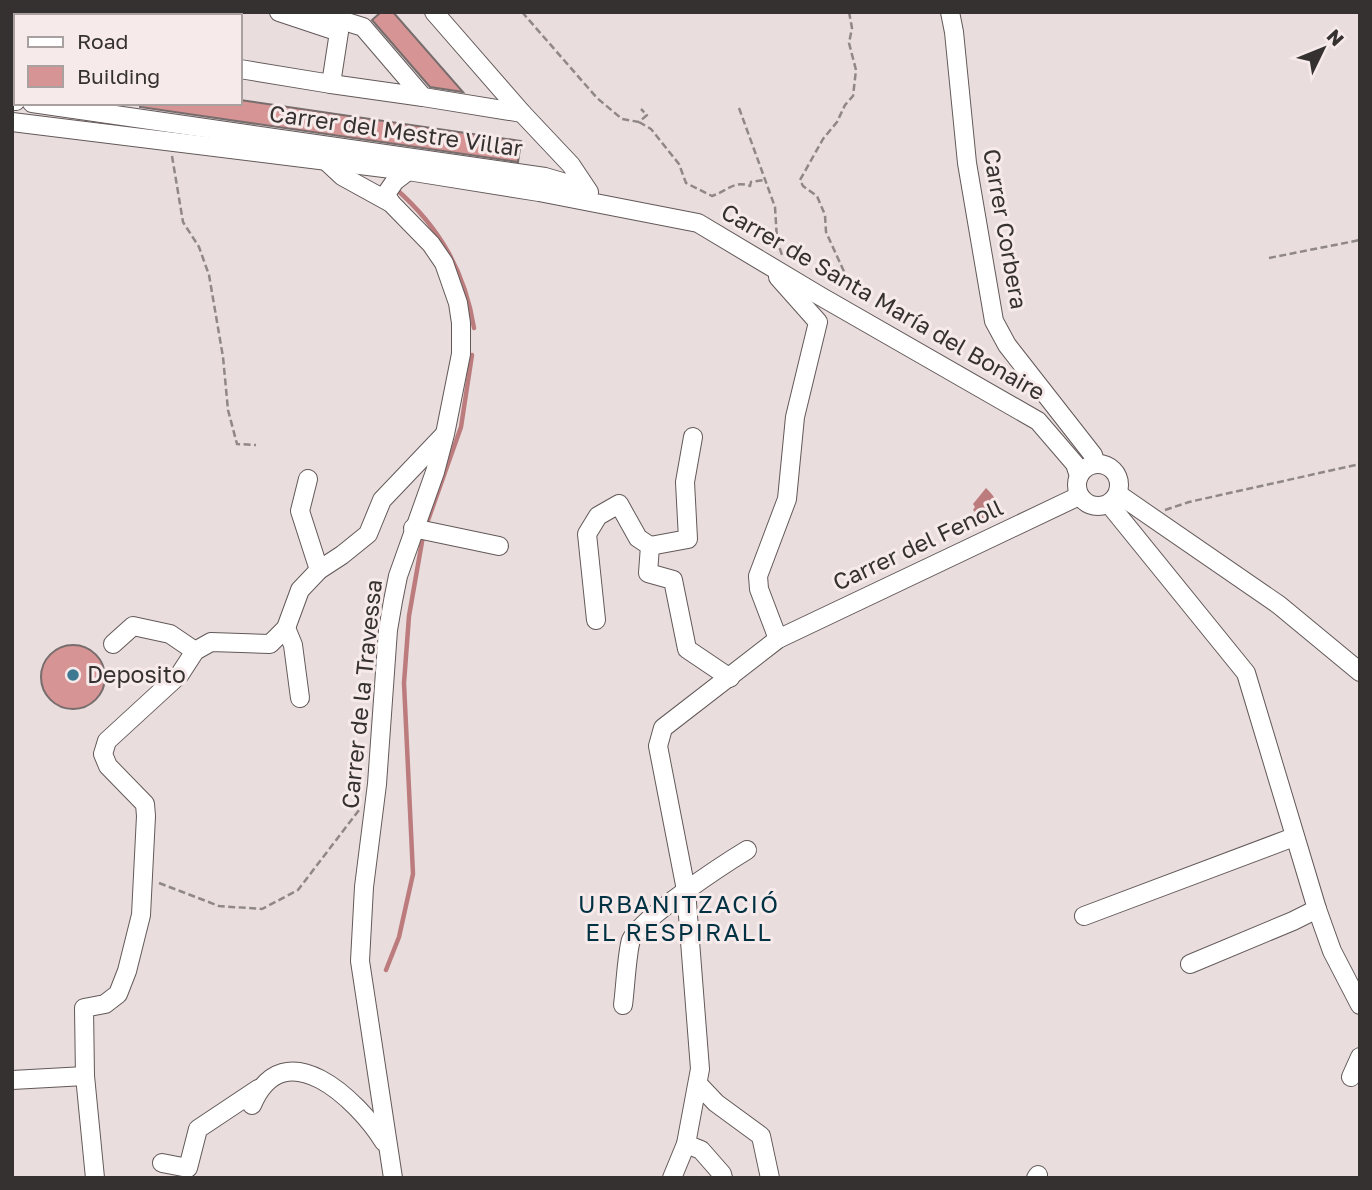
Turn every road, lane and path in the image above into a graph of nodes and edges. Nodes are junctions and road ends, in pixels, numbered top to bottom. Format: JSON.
{"nodes":[{"id":1,"x":279,"y":12,"type":"edge"},
{"id":2,"x":315,"y":12,"type":"edge"},
{"id":3,"x":434,"y":12,"type":"edge"},
{"id":4,"x":522,"y":12,"type":"edge"},
{"id":5,"x":849,"y":12,"type":"edge"},
{"id":6,"x":950,"y":12,"type":"edge"},
{"id":7,"x":242,"y":69,"type":"edge"},
{"id":8,"x":331,"y":84,"type":"junction"},
{"id":9,"x":423,"y":97,"type":"junction"},
{"id":10,"x":44,"y":105,"type":"edge"},
{"id":11,"x":739,"y":108,"type":"dead end"},
{"id":12,"x":640,"y":109,"type":"dead end"},
{"id":13,"x":522,"y":113,"type":"junction"},
{"id":14,"x":12,"y":122,"type":"edge"},
{"id":15,"x":639,"y":122,"type":"junction"},
{"id":16,"x":169,"y":142,"type":"junction"},
{"id":17,"x":556,"y":148,"type":"junction"},
{"id":18,"x":327,"y":162,"type":"junction"},
{"id":19,"x":371,"y":167,"type":"junction"},
{"id":20,"x":408,"y":171,"type":"junction"},
{"id":21,"x":764,"y":180,"type":"junction"},
{"id":22,"x":542,"y":185,"type":"junction"},
{"id":23,"x":368,"y":189,"type":"junction"},
{"id":24,"x":591,"y":196,"type":"junction"},
{"id":25,"x":388,"y":198,"type":"junction"},
{"id":26,"x":1360,"y":240,"type":"edge"},
{"id":27,"x":1269,"y":258,"type":"dead end"},
{"id":28,"x":764,"y":262,"type":"junction"},
{"id":29,"x":789,"y":278,"type":"junction"},
{"id":30,"x":842,"y":309,"type":"junction"},
{"id":31,"x":445,"y":434,"type":"junction"},
{"id":32,"x":693,"y":437,"type":"dead end"},
{"id":33,"x":256,"y":445,"type":"dead end"},
{"id":34,"x":1096,"y":464,"type":"junction"},
{"id":35,"x":1360,"y":464,"type":"edge"},
{"id":36,"x":1079,"y":476,"type":"junction"},
{"id":37,"x":308,"y":480,"type":"dead end"},
{"id":38,"x":1079,"y":496,"type":"junction"},
{"id":39,"x":1114,"y":499,"type":"junction"},
{"id":40,"x":1149,"y":515,"type":"junction"},
{"id":41,"x":413,"y":528,"type":"junction"},
{"id":42,"x":499,"y":546,"type":"dead end"},
{"id":43,"x":650,"y":546,"type":"junction"},
{"id":44,"x":319,"y":570,"type":"junction"},
{"id":45,"x":398,"y":576,"type":"junction"},
{"id":46,"x":596,"y":620,"type":"dead end"},
{"id":47,"x":286,"y":628,"type":"junction"},
{"id":48,"x":778,"y":639,"type":"junction"},
{"id":49,"x":113,"y":645,"type":"dead end"},
{"id":50,"x":365,"y":645,"type":"dead end"},
{"id":51,"x":195,"y":651,"type":"junction"},
{"id":52,"x":1360,"y":672,"type":"edge"},
{"id":53,"x":730,"y":678,"type":"junction"},
{"id":54,"x":300,"y":698,"type":"dead end"},
{"id":55,"x":361,"y":807,"type":"dead end"},
{"id":56,"x":1294,"y":837,"type":"junction"},
{"id":57,"x":747,"y":850,"type":"dead end"},
{"id":58,"x":143,"y":877,"type":"junction"},
{"id":59,"x":686,"y":891,"type":"junction"},
{"id":60,"x":1317,"y":909,"type":"junction"},
{"id":61,"x":1084,"y":916,"type":"dead end"},
{"id":62,"x":1190,"y":964,"type":"dead end"},
{"id":63,"x":623,"y":1005,"type":"dead end"},
{"id":64,"x":1360,"y":1005,"type":"edge"},
{"id":65,"x":1360,"y":1058,"type":"edge"},
{"id":66,"x":86,"y":1076,"type":"junction"},
{"id":67,"x":1352,"y":1077,"type":"dead end"},
{"id":68,"x":12,"y":1080,"type":"edge"},
{"id":69,"x":698,"y":1084,"type":"junction"},
{"id":70,"x":686,"y":1144,"type":"junction"},
{"id":71,"x":388,"y":1148,"type":"junction"},
{"id":72,"x":162,"y":1163,"type":"dead end"},
{"id":73,"x":95,"y":1178,"type":"edge"},
{"id":74,"x":393,"y":1178,"type":"edge"},
{"id":75,"x":672,"y":1178,"type":"edge"},
{"id":76,"x":723,"y":1178,"type":"edge"},
{"id":77,"x":770,"y":1178,"type":"edge"}],
"edges":[{"from":1,"to":8,"type":"street"},
{"from":2,"to":9,"type":"street"},
{"from":3,"to":13,"type":"street"},
{"from":4,"to":15,"type":"path"},
{"from":5,"to":30,"type":"path"},
{"from":6,"to":34,"type":"street","name":"Carrer Corbera"},
{"from":7,"to":8,"type":"street"},
{"from":8,"to":9,"type":"street"},
{"from":9,"to":13,"type":"street"},
{"from":10,"to":22,"type":"street","name":"Carrer del Mestre Villar"},
{"from":11,"to":21,"type":"path"},
{"from":12,"to":15,"type":"path"},
{"from":13,"to":17,"type":"street"},
{"from":14,"to":16,"type":"street","name":"Carrer de Santa María del Bonaire"},
{"from":15,"to":21,"type":"path"},
{"from":16,"to":18,"type":"street","name":"Carrer de Santa María del Bonaire"},
{"from":16,"to":33,"type":"path"},
{"from":17,"to":22,"type":"street"},
{"from":17,"to":24,"type":"street"},
{"from":18,"to":19,"type":"street","name":"Carrer de Santa María del Bonaire"},
{"from":18,"to":23,"type":"street","name":"Carrer de la Travessa"},
{"from":19,"to":20,"type":"street","name":"Carrer de Santa María del Bonaire"},
{"from":19,"to":23,"type":"street"},
{"from":19,"to":25,"type":"street","name":"Carrer de la Travessa"},
{"from":20,"to":22,"type":"street","name":"Carrer de Santa María del Bonaire"},
{"from":20,"to":25,"type":"street"},
{"from":21,"to":29,"type":"path"},
{"from":22,"to":24,"type":"street","name":"Carrer de Santa María del Bonaire"},
{"from":23,"to":25,"type":"street","name":"Carrer de la Travessa"},
{"from":24,"to":28,"type":"street","name":"Carrer de Santa María del Bonaire"},
{"from":25,"to":31,"type":"street","name":"Carrer de la Travessa"},
{"from":26,"to":27,"type":"path"},
{"from":28,"to":29,"type":"street","name":"Carrer de Santa María del Bonaire"},
{"from":28,"to":48,"type":"street"},
{"from":29,"to":30,"type":"street","name":"Carrer de Santa María del Bonaire"},
{"from":30,"to":36,"type":"street","name":"Carrer de Santa María del Bonaire"},
{"from":31,"to":41,"type":"street","name":"Carrer de la Travessa"},
{"from":31,"to":44,"type":"street"},
{"from":32,"to":43,"type":"street"},
{"from":34,"to":36,"type":"street"},
{"from":34,"to":39,"type":"street"},
{"from":35,"to":40,"type":"path"},
{"from":36,"to":38,"type":"street"},
{"from":37,"to":44,"type":"street"},
{"from":38,"to":39,"type":"street"},
{"from":38,"to":48,"type":"street","name":"Carrer del Fenoll"},
{"from":39,"to":40,"type":"street"},
{"from":39,"to":56,"type":"street"},
{"from":40,"to":52,"type":"street"},
{"from":41,"to":42,"type":"street"},
{"from":41,"to":45,"type":"street","name":"Carrer de la Travessa"},
{"from":43,"to":46,"type":"street"},
{"from":43,"to":53,"type":"street"},
{"from":44,"to":47,"type":"street"},
{"from":45,"to":50,"type":"path"},
{"from":45,"to":71,"type":"street","name":"Carrer de la Travessa"},
{"from":47,"to":51,"type":"street"},
{"from":47,"to":54,"type":"street"},
{"from":48,"to":53,"type":"street","name":"Carrer del Fenoll"},
{"from":49,"to":51,"type":"street"},
{"from":51,"to":58,"type":"street"},
{"from":53,"to":59,"type":"street","name":"Carrer del Fenoll"},
{"from":55,"to":58,"type":"path"},
{"from":56,"to":60,"type":"street"},
{"from":56,"to":61,"type":"street"},
{"from":57,"to":59,"type":"street"},
{"from":58,"to":66,"type":"street"},
{"from":59,"to":63,"type":"street"},
{"from":59,"to":69,"type":"street","name":"Carrer del Fenoll"},
{"from":60,"to":62,"type":"street"},
{"from":60,"to":64,"type":"street"},
{"from":65,"to":67,"type":"street"},
{"from":66,"to":68,"type":"street"},
{"from":66,"to":73,"type":"street"},
{"from":69,"to":70,"type":"street","name":"Carrer del Fenoll"},
{"from":69,"to":77,"type":"street"},
{"from":70,"to":75,"type":"street","name":"Carrer del Fenoll"},
{"from":70,"to":76,"type":"street"},
{"from":71,"to":72,"type":"street"},
{"from":71,"to":74,"type":"street","name":"Carrer de la Travessa"}]}
